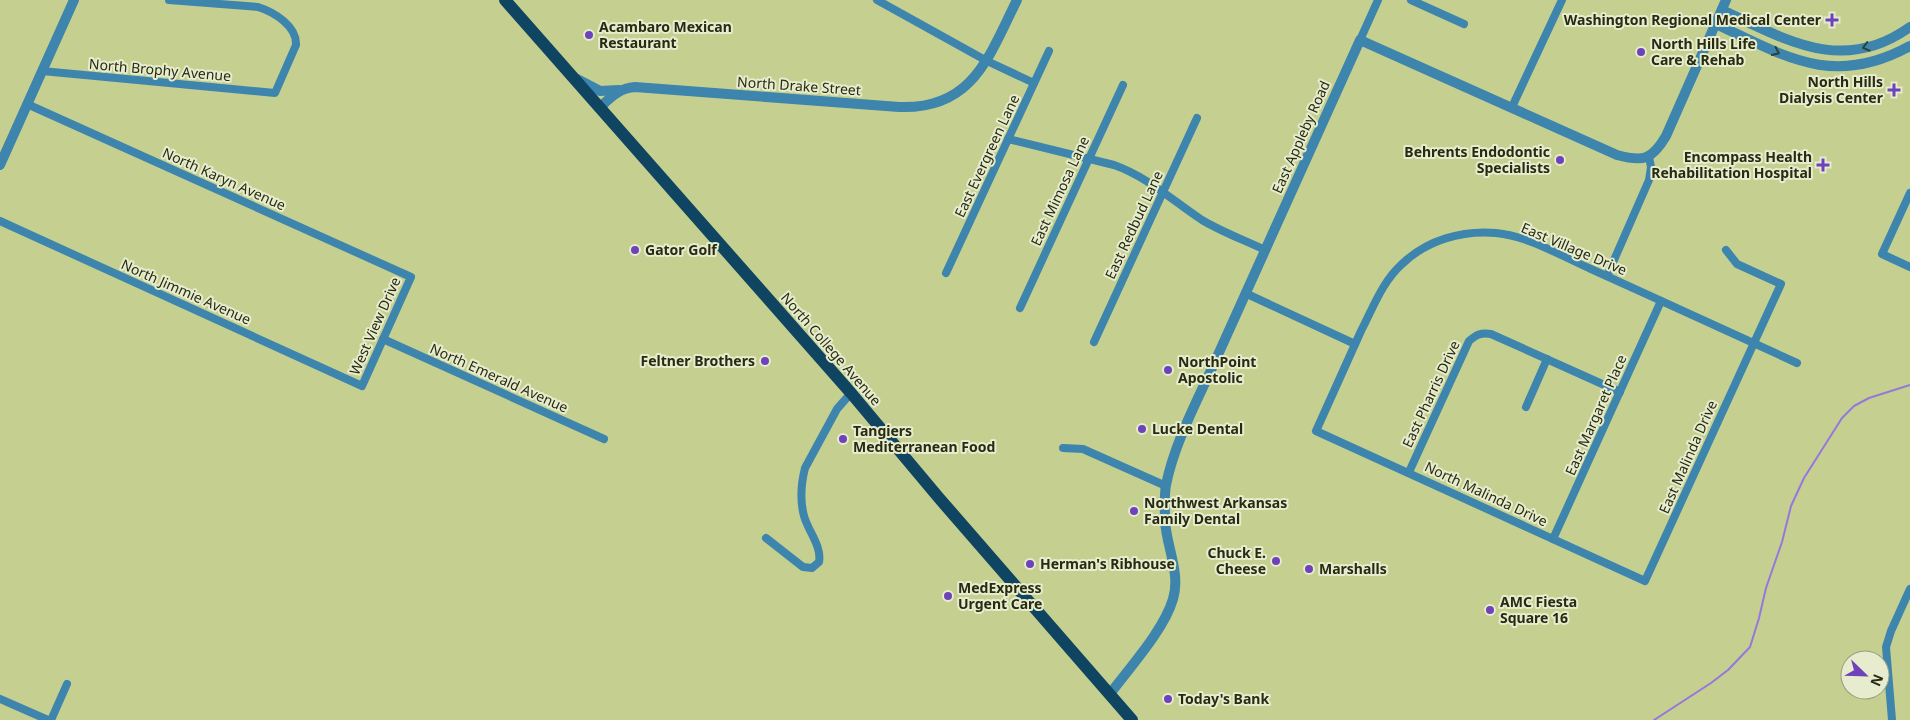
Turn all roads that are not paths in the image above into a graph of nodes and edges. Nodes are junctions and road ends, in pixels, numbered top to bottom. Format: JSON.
{"nodes":[{"id":1,"x":74,"y":0,"type":"edge"},
{"id":2,"x":169,"y":0,"type":"edge"},
{"id":3,"x":505,"y":0,"type":"edge"},
{"id":4,"x":876,"y":0,"type":"edge"},
{"id":5,"x":1017,"y":0,"type":"edge"},
{"id":6,"x":1378,"y":0,"type":"edge"},
{"id":7,"x":1411,"y":0,"type":"edge"},
{"id":8,"x":1562,"y":0,"type":"edge"},
{"id":9,"x":1724,"y":5,"type":"edge"},
{"id":10,"x":1464,"y":24,"type":"dead end"},
{"id":11,"x":1716,"y":24,"type":"junction"},
{"id":12,"x":1910,"y":27,"type":"edge"},
{"id":13,"x":1360,"y":40,"type":"junction"},
{"id":14,"x":1910,"y":46,"type":"edge"},
{"id":15,"x":1049,"y":51,"type":"dead end"},
{"id":16,"x":987,"y":61,"type":"junction"},
{"id":17,"x":42,"y":71,"type":"junction"},
{"id":18,"x":570,"y":75,"type":"junction"},
{"id":19,"x":1034,"y":83,"type":"junction"},
{"id":20,"x":1123,"y":85,"type":"dead end"},
{"id":21,"x":622,"y":89,"type":"junction"},
{"id":22,"x":27,"y":104,"type":"junction"},
{"id":23,"x":1512,"y":107,"type":"junction"},
{"id":24,"x":599,"y":108,"type":"junction"},
{"id":25,"x":1197,"y":118,"type":"dead end"},
{"id":26,"x":1008,"y":139,"type":"junction"},
{"id":27,"x":1649,"y":157,"type":"junction"},
{"id":28,"x":1089,"y":159,"type":"junction"},
{"id":29,"x":0,"y":165,"type":"edge"},
{"id":30,"x":1163,"y":192,"type":"junction"},
{"id":31,"x":1910,"y":193,"type":"edge"},
{"id":32,"x":0,"y":221,"type":"edge"},
{"id":33,"x":1265,"y":250,"type":"junction"},
{"id":34,"x":1726,"y":250,"type":"dead end"},
{"id":35,"x":1910,"y":267,"type":"edge"},
{"id":36,"x":946,"y":273,"type":"dead end"},
{"id":37,"x":1607,"y":276,"type":"junction"},
{"id":38,"x":411,"y":277,"type":"joint"},
{"id":39,"x":1245,"y":294,"type":"junction"},
{"id":40,"x":1661,"y":301,"type":"junction"},
{"id":41,"x":1020,"y":308,"type":"dead end"},
{"id":42,"x":383,"y":339,"type":"junction"},
{"id":43,"x":1094,"y":342,"type":"dead end"},
{"id":44,"x":1753,"y":343,"type":"junction"},
{"id":45,"x":1355,"y":344,"type":"junction"},
{"id":46,"x":1547,"y":359,"type":"junction"},
{"id":47,"x":1797,"y":363,"type":"dead end"},
{"id":48,"x":362,"y":386,"type":"joint"},
{"id":49,"x":1620,"y":392,"type":"junction"},
{"id":50,"x":851,"y":393,"type":"junction"},
{"id":51,"x":1526,"y":407,"type":"dead end"},
{"id":52,"x":1316,"y":431,"type":"joint"},
{"id":53,"x":604,"y":439,"type":"dead end"},
{"id":54,"x":1063,"y":448,"type":"dead end"},
{"id":55,"x":1409,"y":472,"type":"junction"},
{"id":56,"x":1166,"y":486,"type":"junction"},
{"id":57,"x":766,"y":538,"type":"dead end"},
{"id":58,"x":1553,"y":539,"type":"junction"},
{"id":59,"x":1645,"y":581,"type":"joint"},
{"id":60,"x":1910,"y":589,"type":"edge"},
{"id":61,"x":67,"y":684,"type":"dead end"},
{"id":62,"x":1110,"y":694,"type":"junction"},
{"id":63,"x":0,"y":699,"type":"edge"},
{"id":64,"x":48,"y":720,"type":"edge"},
{"id":65,"x":51,"y":720,"type":"edge"},
{"id":66,"x":1132,"y":720,"type":"edge"},
{"id":67,"x":1892,"y":720,"type":"edge"}],
"edges":[{"from":1,"to":17,"type":"street"},
{"from":2,"to":17,"type":"street","name":"North Brophy Avenue"},
{"from":3,"to":18,"type":"main road","name":"North College Avenue"},
{"from":4,"to":16,"type":"street"},
{"from":5,"to":16,"type":"street","name":"North Drake Street"},
{"from":6,"to":13,"type":"street"},
{"from":7,"to":10,"type":"street"},
{"from":8,"to":23,"type":"street"},
{"from":9,"to":11,"type":"street"},
{"from":12,"to":9,"type":"street","one_way":true},
{"from":11,"to":14,"type":"street","one_way":true},
{"from":11,"to":27,"type":"street"},
{"from":13,"to":23,"type":"street"},
{"from":13,"to":33,"type":"street","name":"East Appleby Road"},
{"from":15,"to":19,"type":"street","name":"East Evergreen Lane"},
{"from":16,"to":19,"type":"street"},
{"from":16,"to":21,"type":"street","name":"North Drake Street"},
{"from":17,"to":22,"type":"street"},
{"from":18,"to":21,"type":"street","name":"North Drake Street"},
{"from":18,"to":24,"type":"main road","name":"North College Avenue"},
{"from":19,"to":26,"type":"street","name":"East Evergreen Lane"},
{"from":20,"to":28,"type":"street","name":"East Mimosa Lane"},
{"from":21,"to":24,"type":"street"},
{"from":22,"to":29,"type":"street"},
{"from":22,"to":38,"type":"street","name":"North Karyn Avenue"},
{"from":23,"to":27,"type":"street"},
{"from":24,"to":50,"type":"main road","name":"North College Avenue"},
{"from":25,"to":30,"type":"street","name":"East Redbud Lane"},
{"from":26,"to":28,"type":"street"},
{"from":26,"to":36,"type":"street","name":"East Evergreen Lane"},
{"from":27,"to":37,"type":"street"},
{"from":28,"to":30,"type":"street"},
{"from":28,"to":41,"type":"street","name":"East Mimosa Lane"},
{"from":30,"to":33,"type":"street"},
{"from":30,"to":43,"type":"street","name":"East Redbud Lane"},
{"from":31,"to":35,"type":"street"},
{"from":32,"to":48,"type":"street","name":"North Jimmie Avenue"},
{"from":33,"to":39,"type":"street","name":"East Appleby Road"},
{"from":34,"to":44,"type":"street","name":"East Malinda Drive"},
{"from":37,"to":40,"type":"street","name":"East Village Drive"},
{"from":37,"to":45,"type":"street","name":"East Village Drive"},
{"from":38,"to":42,"type":"street","name":"West View Drive"},
{"from":39,"to":45,"type":"street"},
{"from":39,"to":56,"type":"street","name":"East Appleby Road"},
{"from":40,"to":44,"type":"street","name":"East Village Drive"},
{"from":40,"to":49,"type":"street","name":"East Margaret Place"},
{"from":42,"to":48,"type":"street","name":"West View Drive"},
{"from":42,"to":53,"type":"street","name":"North Emerald Avenue"},
{"from":44,"to":47,"type":"street","name":"East Village Drive"},
{"from":44,"to":59,"type":"street","name":"East Malinda Drive"},
{"from":45,"to":52,"type":"street","name":"East Village Drive"},
{"from":46,"to":49,"type":"street","name":"East Pharris Drive"},
{"from":46,"to":51,"type":"street"},
{"from":46,"to":55,"type":"street","name":"East Pharris Drive"},
{"from":49,"to":58,"type":"street","name":"East Margaret Place"},
{"from":50,"to":57,"type":"street"},
{"from":50,"to":62,"type":"main road","name":"North College Avenue"},
{"from":52,"to":55,"type":"street","name":"North Malinda Drive"},
{"from":54,"to":56,"type":"street"},
{"from":55,"to":58,"type":"street","name":"North Malinda Drive"},
{"from":56,"to":62,"type":"street","name":"East Appleby Road"},
{"from":58,"to":59,"type":"street","name":"North Malinda Drive"},
{"from":60,"to":67,"type":"street"},
{"from":61,"to":65,"type":"street"},
{"from":62,"to":66,"type":"main road","name":"North College Avenue"},
{"from":63,"to":64,"type":"street"}]}
